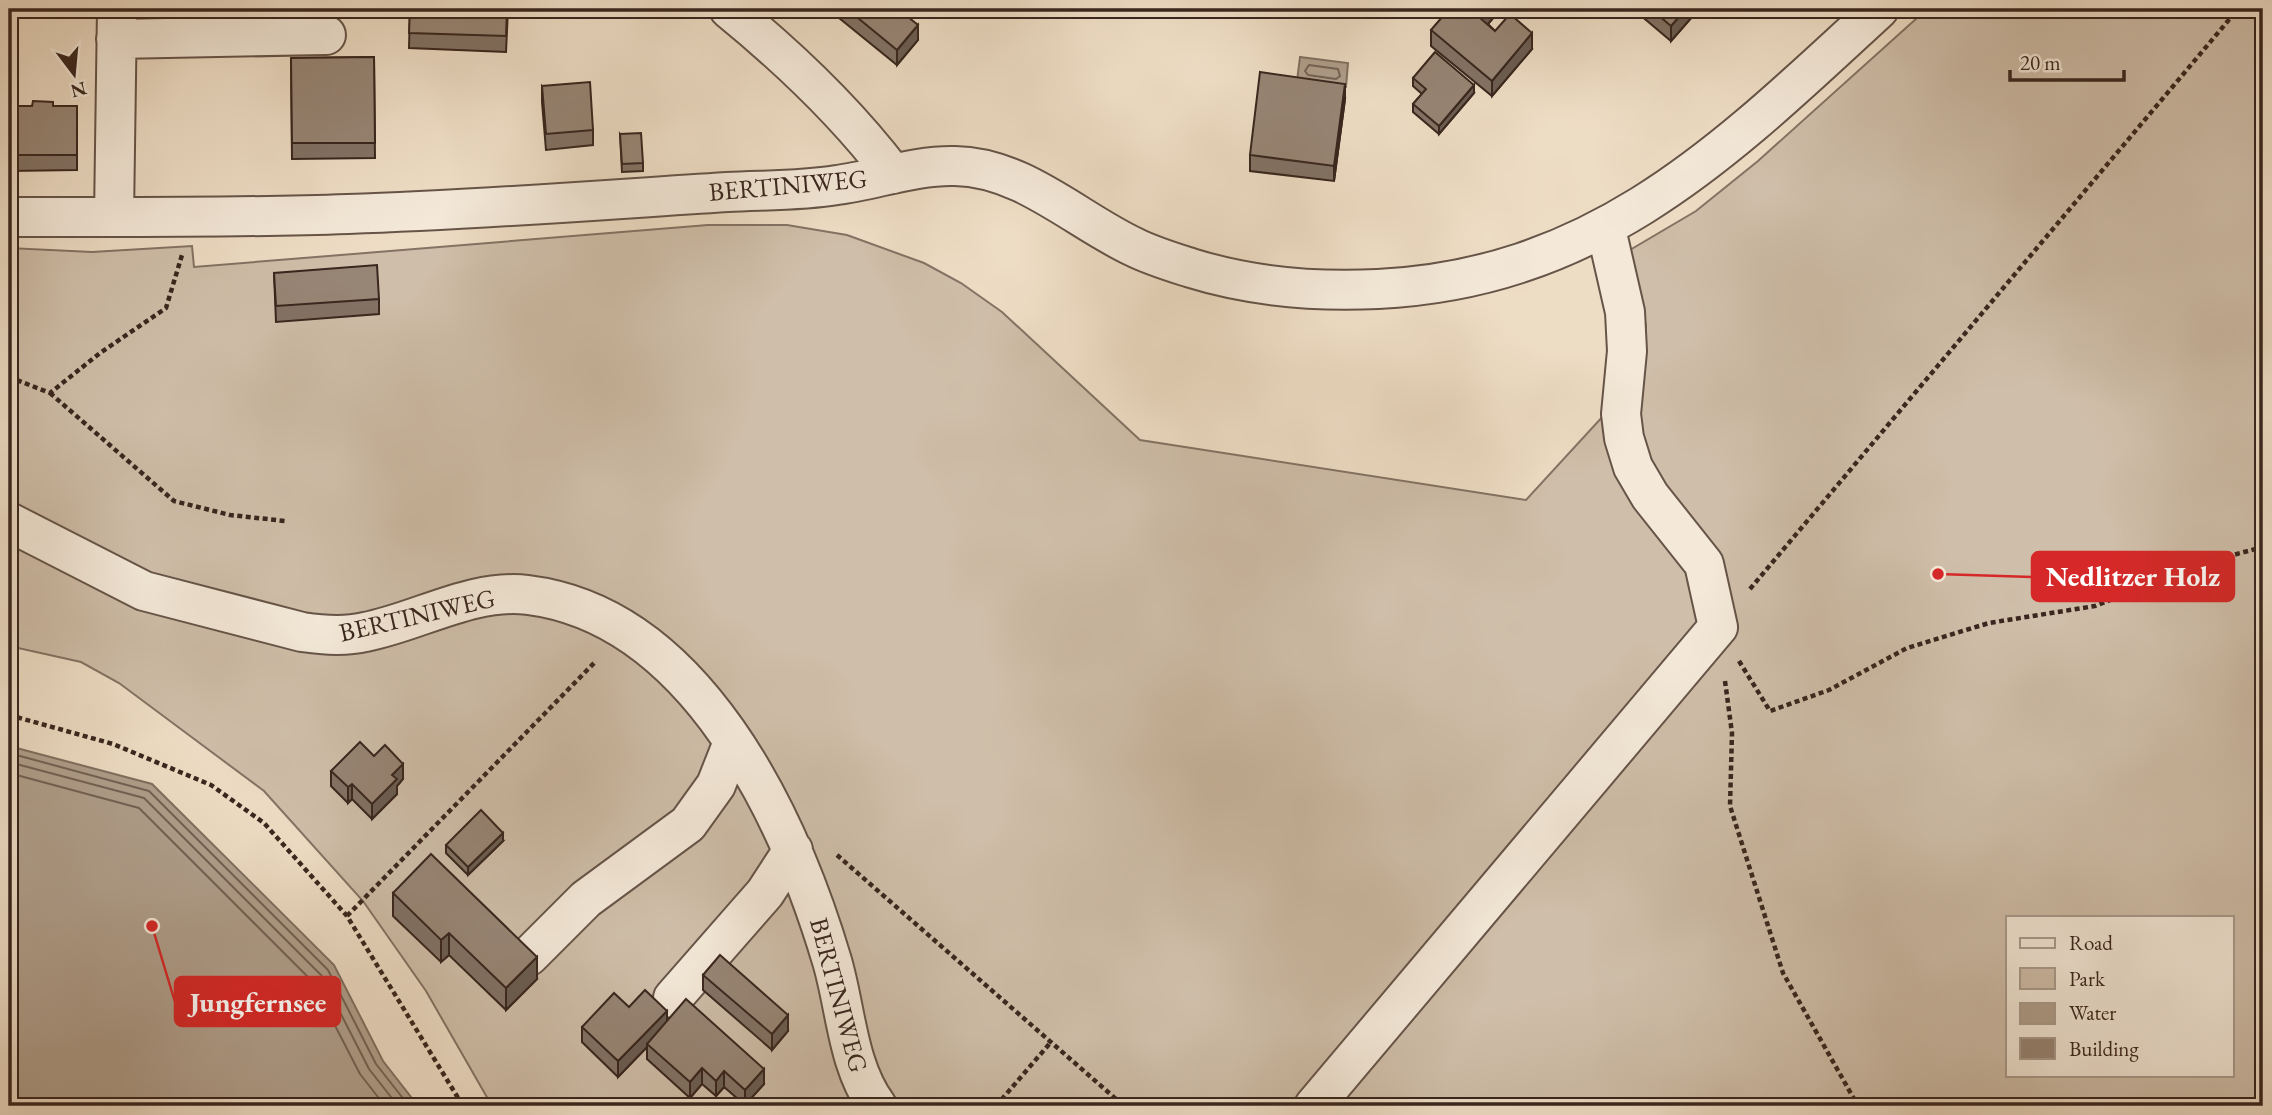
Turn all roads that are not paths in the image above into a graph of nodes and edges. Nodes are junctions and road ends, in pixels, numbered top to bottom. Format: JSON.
{"nodes":[{"id":1,"x":729,"y":9,"type":"edge"},
{"id":2,"x":1879,"y":9,"type":"edge"},
{"id":3,"x":117,"y":24,"type":"edge"},
{"id":4,"x":326,"y":36,"type":"dead end"},
{"id":5,"x":893,"y":174,"type":"junction"},
{"id":6,"x":9,"y":217,"type":"edge"},
{"id":7,"x":114,"y":217,"type":"junction"},
{"id":8,"x":1606,"y":229,"type":"junction"},
{"id":9,"x":9,"y":522,"type":"edge"},
{"id":10,"x":733,"y":742,"type":"junction"},
{"id":11,"x":810,"y":848,"type":"junction"},
{"id":12,"x":529,"y":956,"type":"edge"},
{"id":13,"x":673,"y":998,"type":"dead end"},
{"id":14,"x":877,"y":1106,"type":"edge"},
{"id":15,"x":1314,"y":1106,"type":"edge"}],
"edges":[{"from":1,"to":5,"type":"street","name":"BERTINIWEG"},
{"from":2,"to":8,"type":"street"},
{"from":3,"to":4,"type":"street"},
{"from":3,"to":7,"type":"street"},
{"from":5,"to":7,"type":"street","name":"BERTINIWEG"},
{"from":5,"to":8,"type":"street"},
{"from":6,"to":7,"type":"street","name":"BERTINIWEG"},
{"from":8,"to":15,"type":"street"},
{"from":9,"to":10,"type":"street","name":"BERTINIWEG"},
{"from":10,"to":11,"type":"street","name":"BERTINIWEG"},
{"from":10,"to":12,"type":"street"},
{"from":11,"to":13,"type":"street"},
{"from":11,"to":14,"type":"street","name":"BERTINIWEG"}]}
